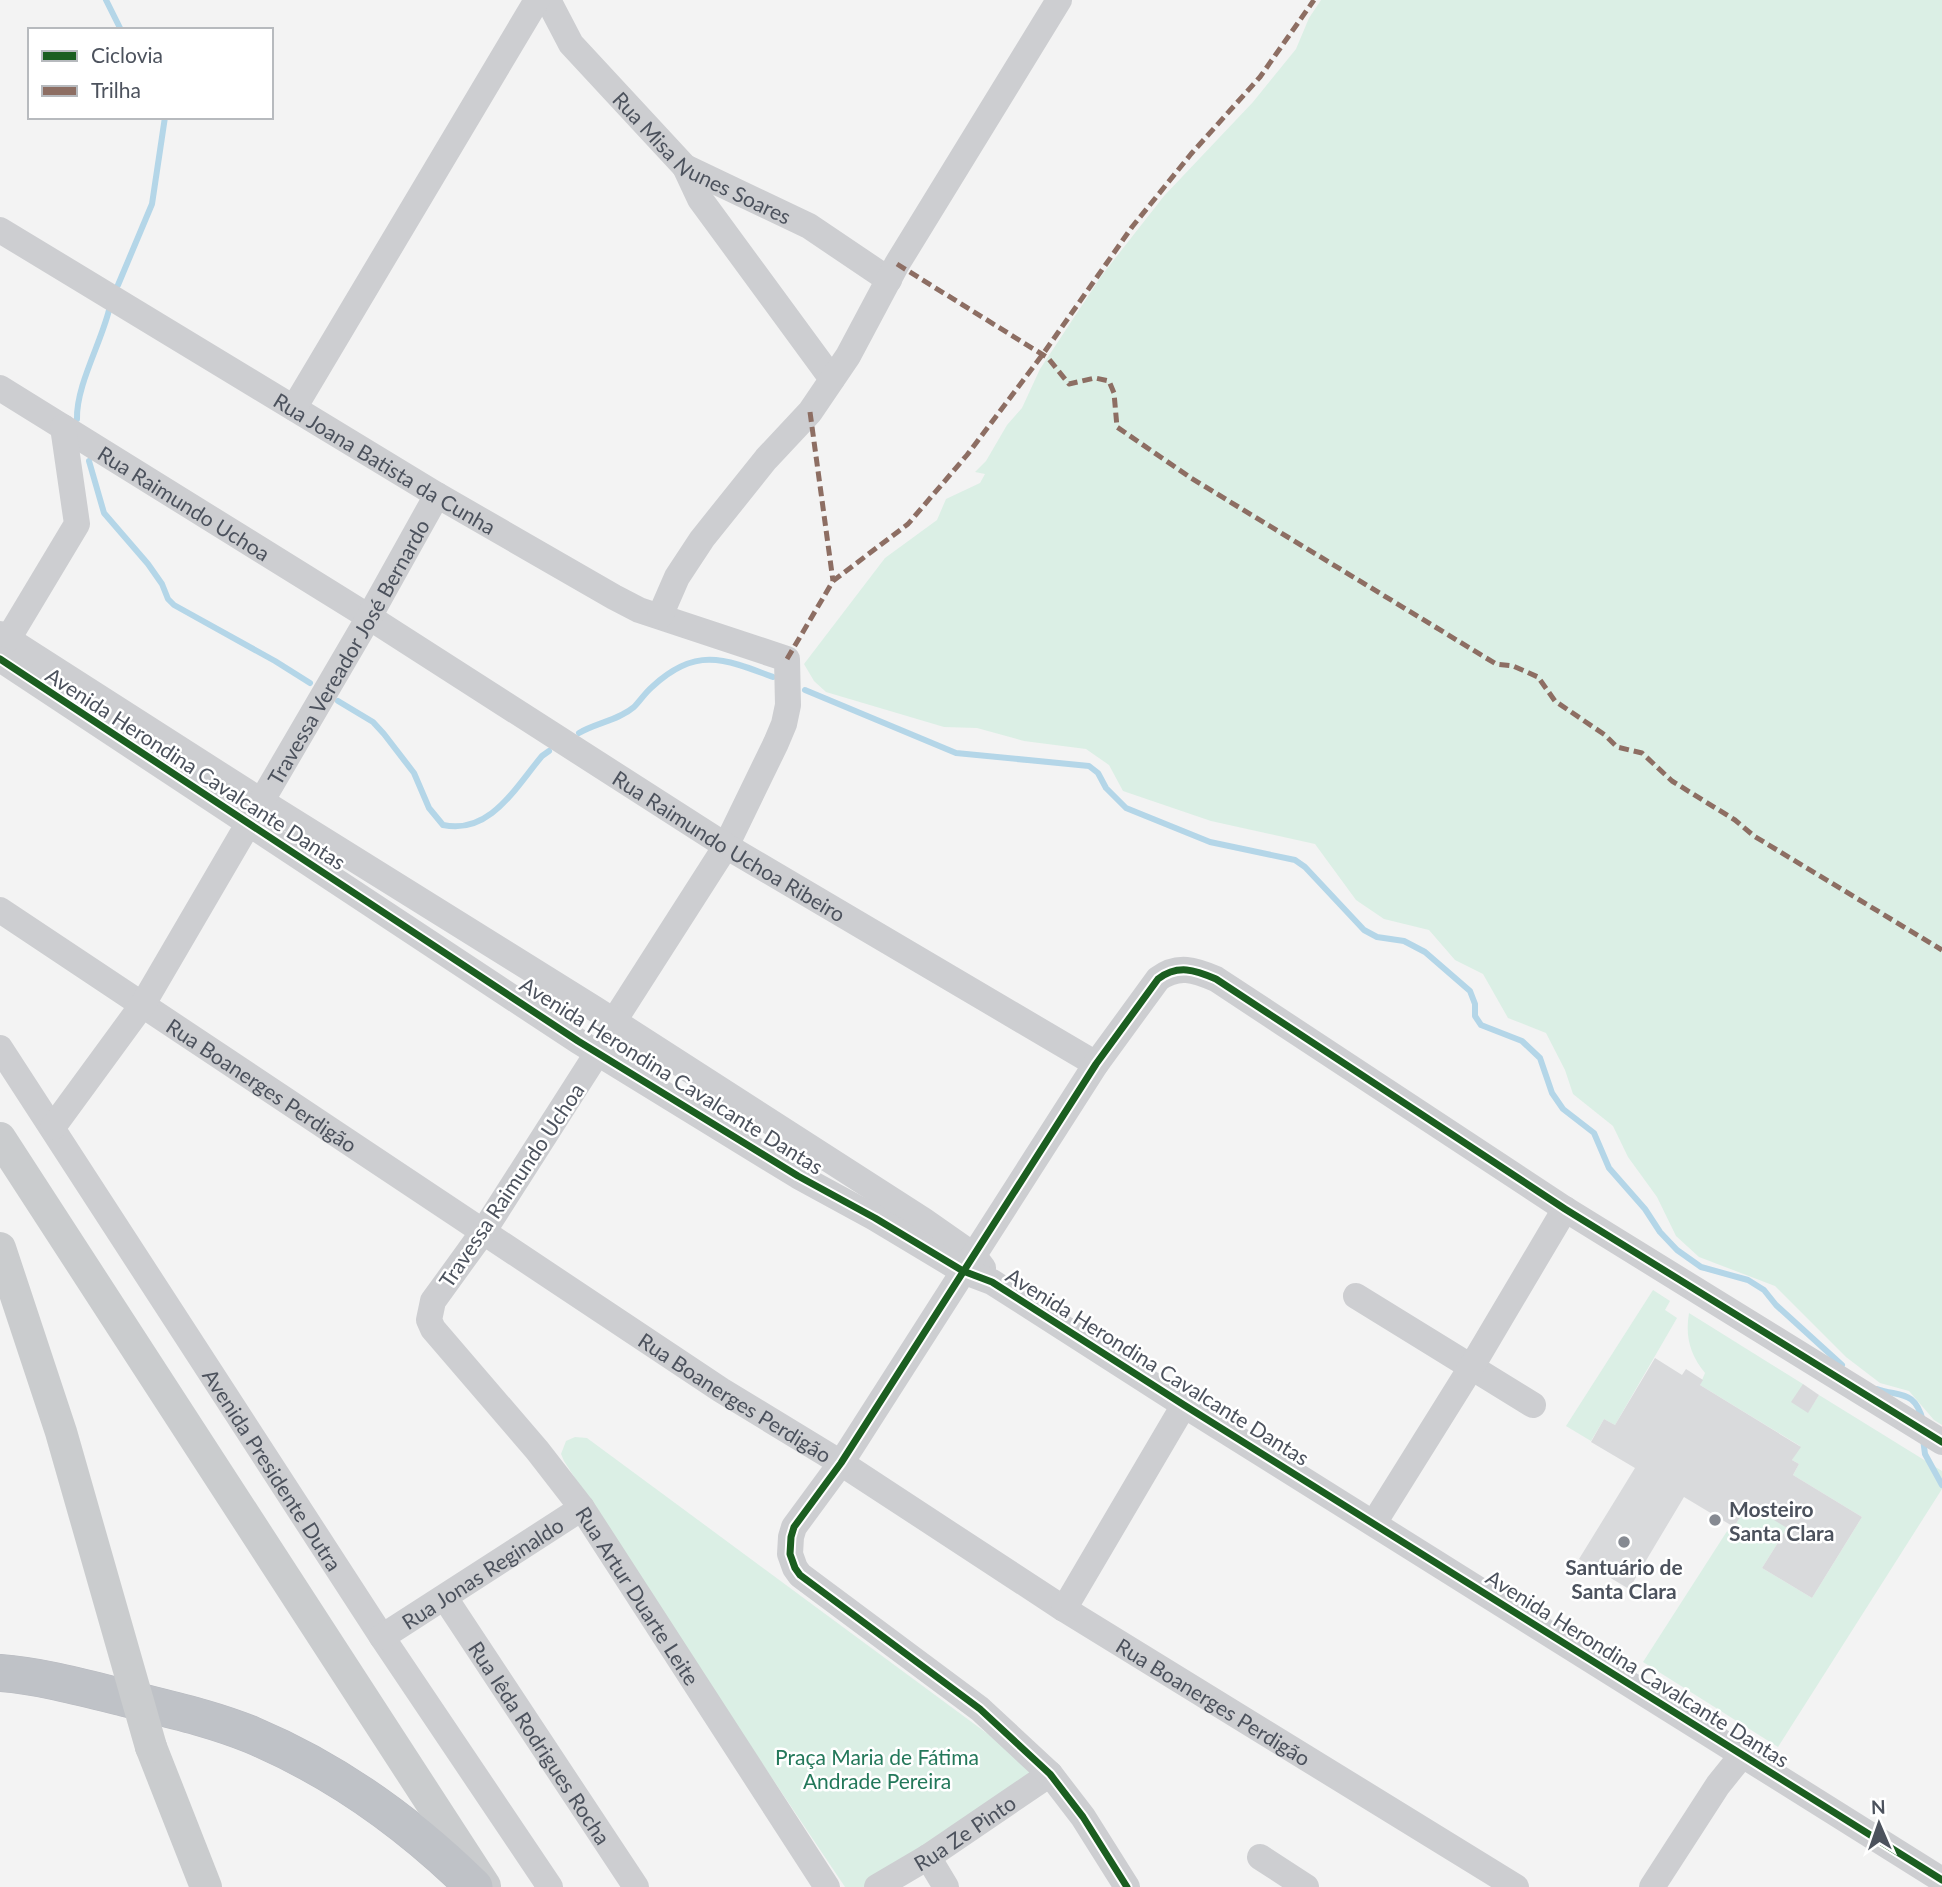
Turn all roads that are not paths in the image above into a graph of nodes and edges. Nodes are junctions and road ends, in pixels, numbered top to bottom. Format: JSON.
{"nodes":[{"id":1,"x":537,"y":0,"type":"edge"},
{"id":2,"x":548,"y":0,"type":"edge"},
{"id":3,"x":1059,"y":0,"type":"edge"},
{"id":4,"x":685,"y":167,"type":"junction"},
{"id":5,"x":0,"y":230,"type":"edge"},
{"id":6,"x":888,"y":280,"type":"junction"},
{"id":7,"x":832,"y":379,"type":"junction"},
{"id":8,"x":0,"y":388,"type":"edge"},
{"id":9,"x":295,"y":408,"type":"junction"},
{"id":10,"x":63,"y":427,"type":"junction"},
{"id":11,"x":437,"y":495,"type":"junction"},
{"id":12,"x":660,"y":616,"type":"junction"},
{"id":13,"x":369,"y":617,"type":"junction"},
{"id":14,"x":3,"y":644,"type":"edge"},
{"id":15,"x":255,"y":812,"type":"junction"},
{"id":16,"x":726,"y":846,"type":"junction"},
{"id":17,"x":0,"y":910,"type":"edge"},
{"id":18,"x":143,"y":1004,"type":"junction"},
{"id":19,"x":604,"y":1015,"type":"junction"},
{"id":20,"x":588,"y":1046,"type":"junction"},
{"id":21,"x":0,"y":1048,"type":"edge"},
{"id":22,"x":1096,"y":1064,"type":"junction"},
{"id":23,"x":53,"y":1127,"type":"junction"},
{"id":24,"x":0,"y":1138,"type":"edge"},
{"id":25,"x":1565,"y":1209,"type":"junction"},
{"id":26,"x":483,"y":1232,"type":"junction"},
{"id":27,"x":0,"y":1248,"type":"edge"},
{"id":28,"x":968,"y":1263,"type":"junction"},
{"id":29,"x":1356,"y":1296,"type":"dead end"},
{"id":30,"x":429,"y":1320,"type":"joint"},
{"id":31,"x":1472,"y":1366,"type":"junction"},
{"id":32,"x":1184,"y":1405,"type":"junction"},
{"id":33,"x":1533,"y":1405,"type":"dead end"},
{"id":34,"x":1942,"y":1442,"type":"edge"},
{"id":35,"x":841,"y":1463,"type":"junction"},
{"id":36,"x":582,"y":1508,"type":"junction"},
{"id":37,"x":1374,"y":1523,"type":"junction"},
{"id":38,"x":445,"y":1598,"type":"junction"},
{"id":39,"x":1064,"y":1609,"type":"junction"},
{"id":40,"x":382,"y":1637,"type":"junction"},
{"id":41,"x":0,"y":1673,"type":"edge"},
{"id":42,"x":1743,"y":1754,"type":"junction"},
{"id":43,"x":1050,"y":1774,"type":"junction"},
{"id":44,"x":928,"y":1857,"type":"junction"},
{"id":45,"x":1260,"y":1857,"type":"dead end"},
{"id":46,"x":1942,"y":1880,"type":"edge"},
{"id":47,"x":206,"y":1887,"type":"edge"},
{"id":48,"x":474,"y":1887,"type":"edge"},
{"id":49,"x":485,"y":1887,"type":"edge"},
{"id":50,"x":550,"y":1887,"type":"edge"},
{"id":51,"x":636,"y":1887,"type":"edge"},
{"id":52,"x":827,"y":1887,"type":"edge"},
{"id":53,"x":877,"y":1887,"type":"edge"},
{"id":54,"x":946,"y":1887,"type":"edge"},
{"id":55,"x":1127,"y":1887,"type":"edge"},
{"id":56,"x":1306,"y":1887,"type":"edge"},
{"id":57,"x":1516,"y":1887,"type":"edge"},
{"id":58,"x":1652,"y":1887,"type":"edge"}],
"edges":[{"from":1,"to":9,"type":"street"},
{"from":2,"to":4,"type":"street","name":"Rua Misa Nunes Soares"},
{"from":3,"to":6,"type":"street"},
{"from":4,"to":6,"type":"street","name":"Rua Misa Nunes Soares"},
{"from":4,"to":7,"type":"street"},
{"from":5,"to":9,"type":"street","name":"Rua Joana Batista da Cunha"},
{"from":6,"to":7,"type":"street"},
{"from":7,"to":12,"type":"street"},
{"from":8,"to":10,"type":"street","name":"Rua Raimundo Uchoa"},
{"from":9,"to":11,"type":"street","name":"Rua Joana Batista da Cunha"},
{"from":10,"to":13,"type":"street","name":"Rua Raimundo Uchoa"},
{"from":10,"to":14,"type":"street"},
{"from":11,"to":12,"type":"street","name":"Rua Joana Batista da Cunha"},
{"from":11,"to":13,"type":"street","name":"Travessa Vereador José Bernardo"},
{"from":12,"to":16,"type":"street","name":"Rua Joana Batista da Cunha"},
{"from":13,"to":15,"type":"street","name":"Travessa Vereador José Bernardo"},
{"from":13,"to":16,"type":"street","name":"Rua Raimundo Uchoa Ribeiro"},
{"from":14,"to":15,"type":"street","name":"Avenida Herondina Cavalcante Dantas"},
{"from":15,"to":18,"type":"street","name":"Travessa Vereador José Bernardo"},
{"from":15,"to":19,"type":"street","name":"Avenida Herondina Cavalcante Dantas"},
{"from":15,"to":20,"type":"street","name":"Avenida Herondina Cavalcante Dantas"},
{"from":16,"to":19,"type":"street"},
{"from":16,"to":22,"type":"street","name":"Rua Raimundo Uchoa Ribeiro"},
{"from":17,"to":18,"type":"street","name":"Rua Boanerges Perdigão"},
{"from":18,"to":23,"type":"street","name":"Travessa Vereador José Bernardo"},
{"from":18,"to":26,"type":"street","name":"Rua Boanerges Perdigão"},
{"from":19,"to":20,"type":"street","name":"Travessa Raimundo Uchoa"},
{"from":19,"to":28,"type":"street","name":"Avenida Herondina Cavalcante Dantas"},
{"from":20,"to":26,"type":"street","name":"Travessa Raimundo Uchoa"},
{"from":20,"to":28,"type":"street","name":"Avenida Herondina Cavalcante Dantas"},
{"from":21,"to":23,"type":"street","name":"Avenida Presidente Dutra"},
{"from":22,"to":25,"type":"street"},
{"from":22,"to":28,"type":"street"},
{"from":23,"to":40,"type":"street","name":"Avenida Presidente Dutra"},
{"from":24,"to":49,"type":"main road"},
{"from":25,"to":31,"type":"street"},
{"from":25,"to":34,"type":"street"},
{"from":26,"to":30,"type":"street","name":"Travessa Raimundo Uchoa"},
{"from":26,"to":35,"type":"street","name":"Rua Boanerges Perdigão"},
{"from":27,"to":47,"type":"main road","bridge":true},
{"from":28,"to":32,"type":"street","name":"Avenida Herondina Cavalcante Dantas"},
{"from":28,"to":35,"type":"street"},
{"from":29,"to":31,"type":"street"},
{"from":30,"to":36,"type":"street","name":"Rua Artur Duarte Leite"},
{"from":31,"to":33,"type":"street"},
{"from":31,"to":37,"type":"street"},
{"from":32,"to":37,"type":"street","name":"Avenida Herondina Cavalcante Dantas"},
{"from":32,"to":39,"type":"street"},
{"from":35,"to":39,"type":"street","name":"Rua Boanerges Perdigão"},
{"from":35,"to":43,"type":"street"},
{"from":36,"to":38,"type":"street","name":"Rua Jonas Reginaldo"},
{"from":36,"to":52,"type":"street","name":"Rua Artur Duarte Leite"},
{"from":37,"to":42,"type":"street","name":"Avenida Herondina Cavalcante Dantas"},
{"from":38,"to":40,"type":"street","name":"Rua Jonas Reginaldo"},
{"from":38,"to":51,"type":"street","name":"Rua Iêda Rodrigues Rocha"},
{"from":39,"to":57,"type":"street","name":"Rua Boanerges Perdigão"},
{"from":40,"to":50,"type":"street","name":"Avenida Presidente Dutra"},
{"from":41,"to":48,"type":"highway"},
{"from":42,"to":46,"type":"street","name":"Avenida Herondina Cavalcante Dantas"},
{"from":42,"to":58,"type":"street"},
{"from":43,"to":44,"type":"street","name":"Rua Ze Pinto"},
{"from":43,"to":55,"type":"street"},
{"from":44,"to":53,"type":"street","name":"Rua Ze Pinto"},
{"from":44,"to":54,"type":"street"},
{"from":45,"to":56,"type":"street"}]}
